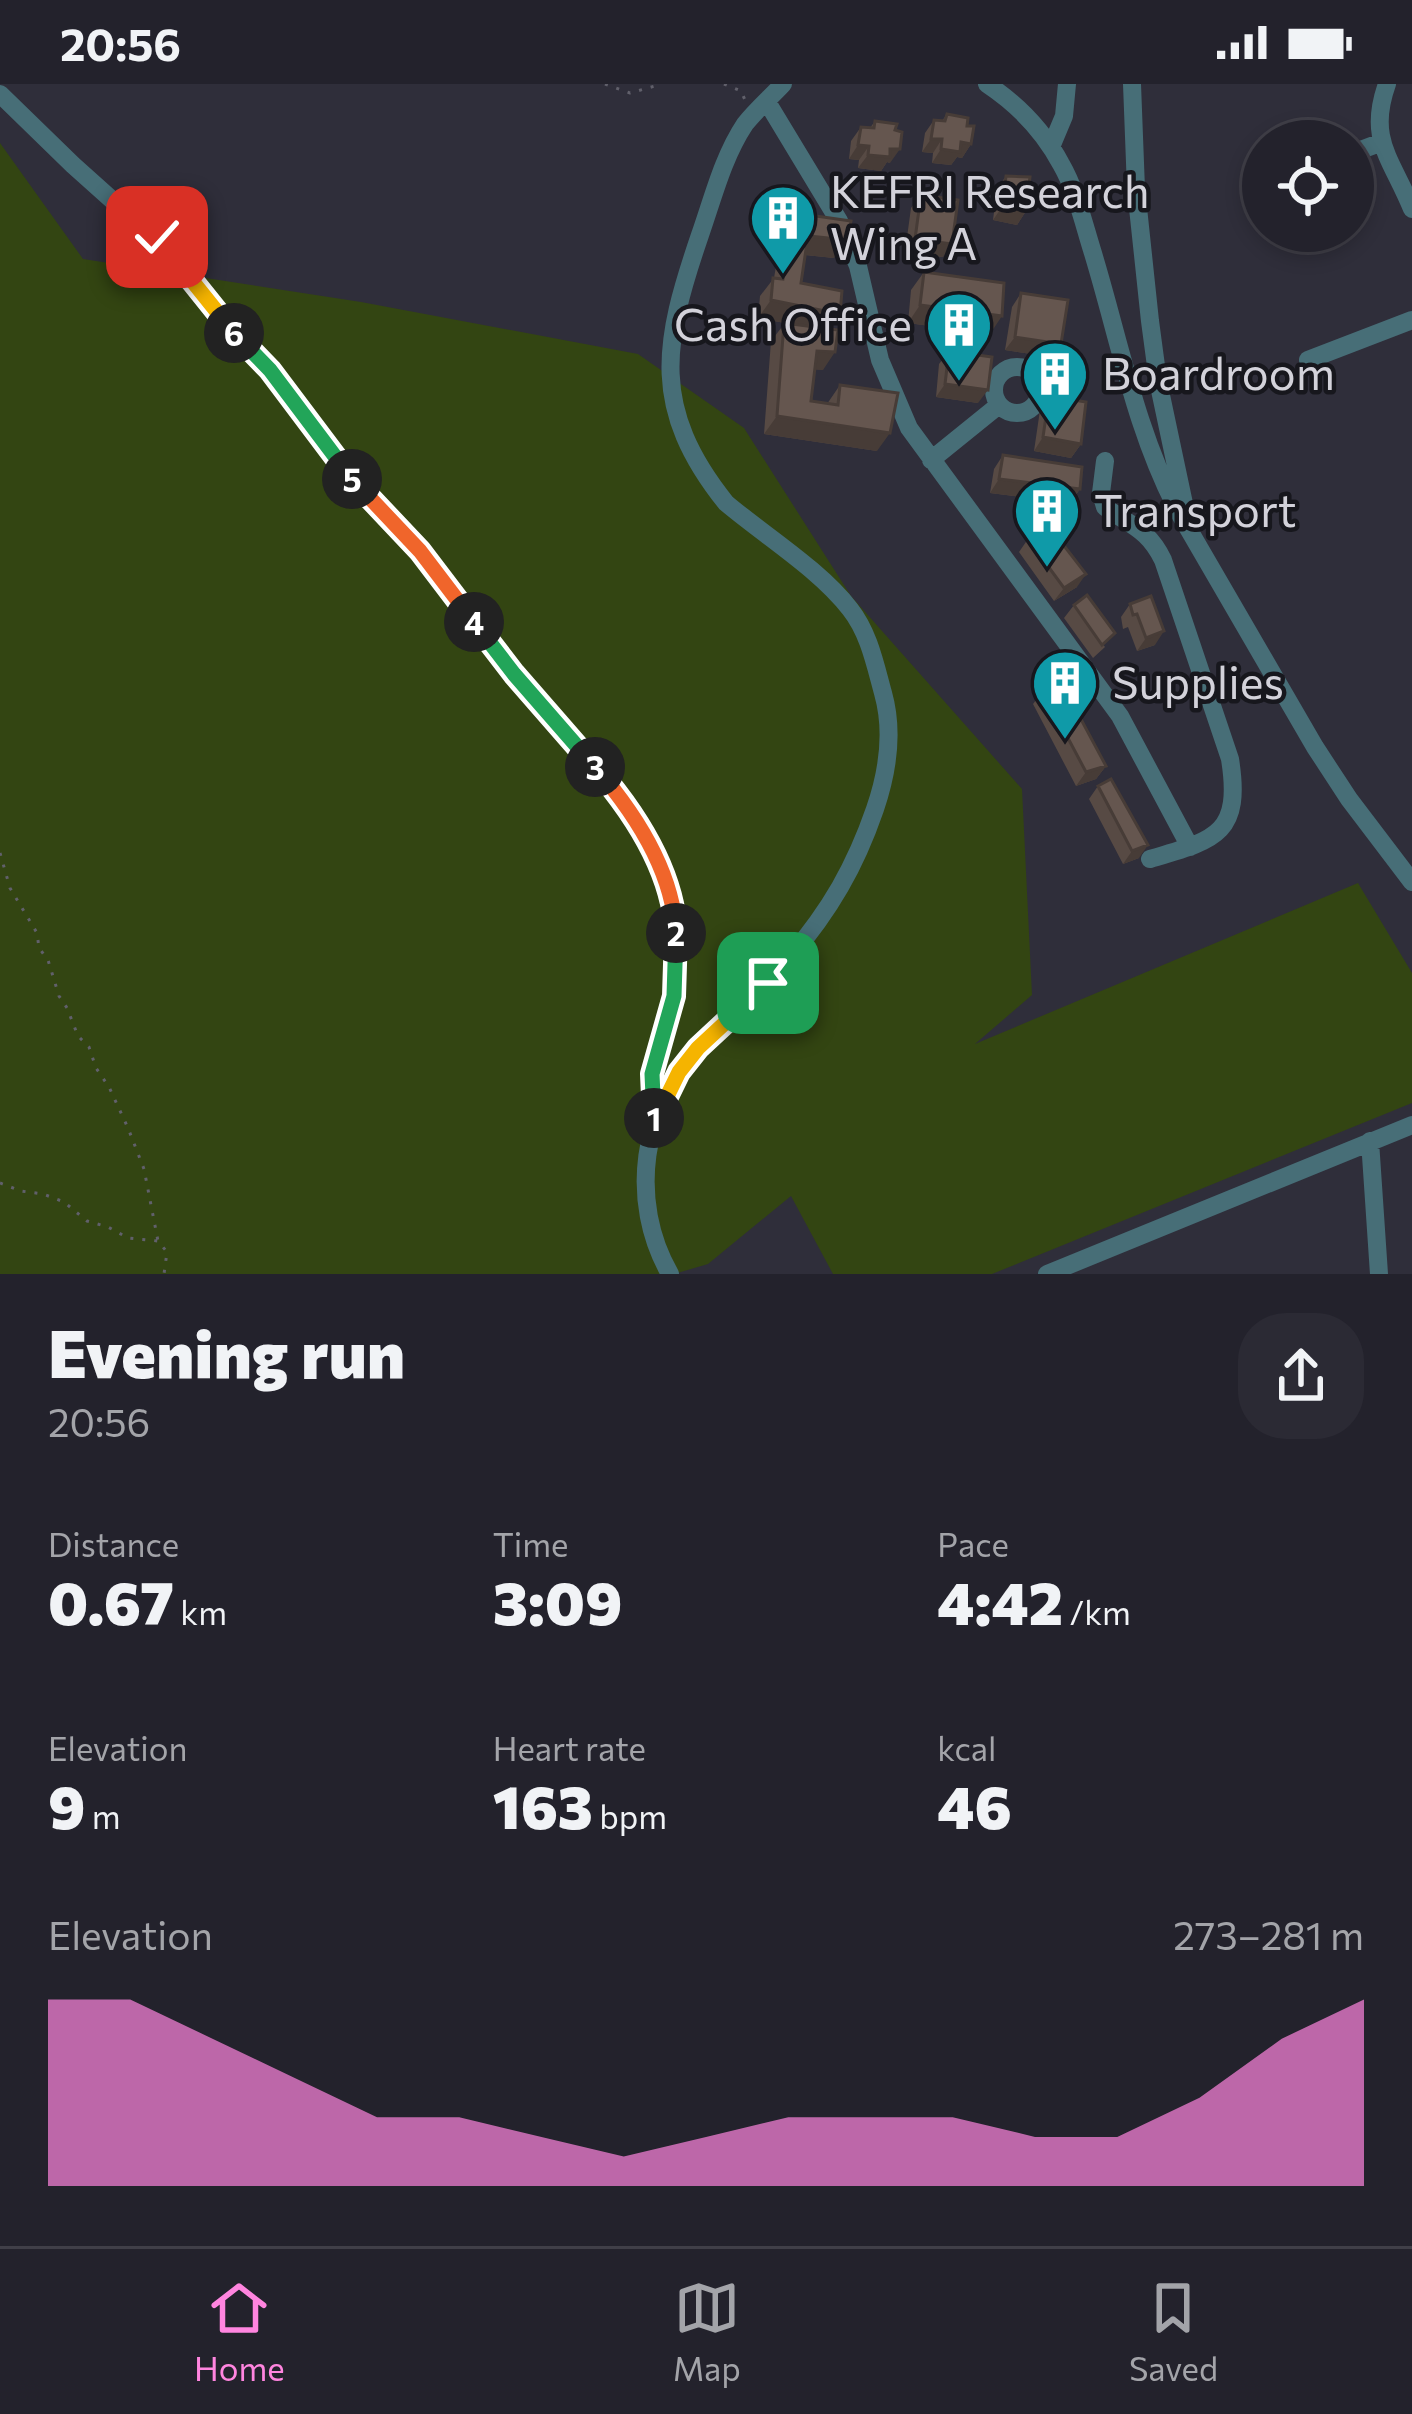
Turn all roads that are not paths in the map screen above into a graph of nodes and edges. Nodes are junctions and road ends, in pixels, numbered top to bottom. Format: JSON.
{"nodes":[{"id":1,"x":783,"y":84,"type":"edge"},
{"id":2,"x":987,"y":84,"type":"edge"},
{"id":3,"x":1067,"y":84,"type":"edge"},
{"id":4,"x":1132,"y":84,"type":"edge"},
{"id":5,"x":1388,"y":84,"type":"edge"},
{"id":6,"x":0,"y":94,"type":"edge"},
{"id":7,"x":759,"y":109,"type":"junction"},
{"id":8,"x":1382,"y":142,"type":"junction"},
{"id":9,"x":1374,"y":145,"type":"edge"},
{"id":10,"x":1051,"y":147,"type":"junction"},
{"id":11,"x":1412,"y":209,"type":"edge"},
{"id":12,"x":1412,"y":320,"type":"edge"},
{"id":13,"x":1308,"y":360,"type":"dead end"},
{"id":14,"x":999,"y":405,"type":"dead end"},
{"id":15,"x":931,"y":460,"type":"junction"},
{"id":16,"x":1105,"y":461,"type":"dead end"},
{"id":17,"x":1191,"y":534,"type":"junction"},
{"id":18,"x":1190,"y":847,"type":"junction"},
{"id":19,"x":1150,"y":859,"type":"edge"},
{"id":20,"x":1412,"y":882,"type":"edge"},
{"id":21,"x":654,"y":1123,"type":"junction"},
{"id":22,"x":1412,"y":1125,"type":"edge"},
{"id":23,"x":1370,"y":1142,"type":"junction"},
{"id":24,"x":670,"y":1274,"type":"edge"},
{"id":25,"x":1047,"y":1274,"type":"edge"},
{"id":26,"x":1379,"y":1274,"type":"edge"}],
"edges":[{"from":1,"to":7,"type":"street"},
{"from":2,"to":10,"type":"street"},
{"from":3,"to":10,"type":"street"},
{"from":4,"to":17,"type":"street"},
{"from":5,"to":8,"type":"street"},
{"from":6,"to":21,"type":"street"},
{"from":7,"to":15,"type":"street"},
{"from":7,"to":21,"type":"street"},
{"from":8,"to":9,"type":"street"},
{"from":8,"to":11,"type":"street"},
{"from":10,"to":17,"type":"street"},
{"from":12,"to":13,"type":"street"},
{"from":14,"to":15,"type":"street"},
{"from":15,"to":18,"type":"street"},
{"from":16,"to":18,"type":"street"},
{"from":17,"to":20,"type":"street"},
{"from":18,"to":19,"type":"street"},
{"from":21,"to":24,"type":"street"},
{"from":22,"to":23,"type":"street"},
{"from":23,"to":25,"type":"street"},
{"from":23,"to":26,"type":"street"}]}
